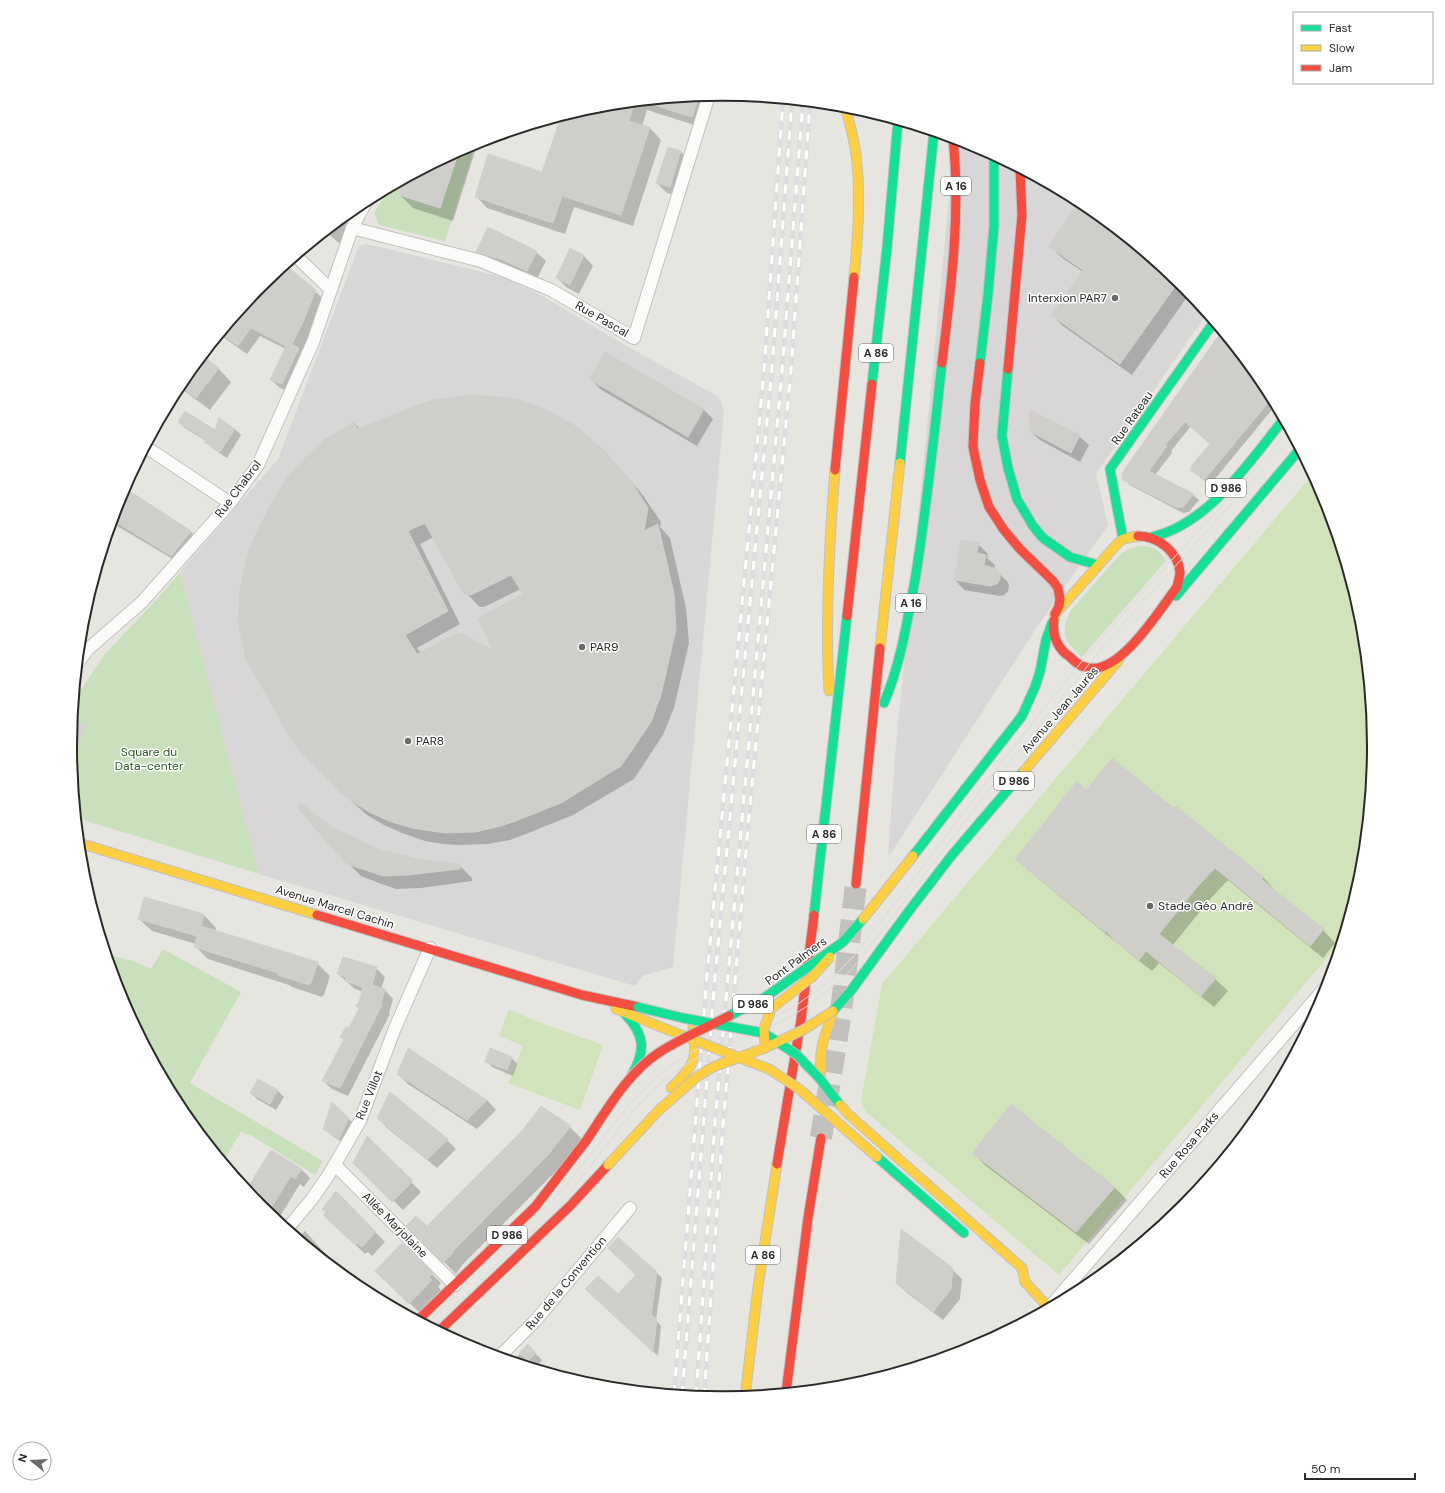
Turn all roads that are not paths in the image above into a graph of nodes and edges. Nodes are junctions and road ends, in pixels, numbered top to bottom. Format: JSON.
{"nodes":[{"id":1,"x":707,"y":101,"type":"edge"},
{"id":2,"x":847,"y":113,"type":"edge"},
{"id":3,"x":898,"y":125,"type":"edge"},
{"id":4,"x":934,"y":136,"type":"edge"},
{"id":5,"x":954,"y":144,"type":"edge"},
{"id":6,"x":994,"y":161,"type":"edge"},
{"id":7,"x":1020,"y":174,"type":"edge"},
{"id":8,"x":360,"y":213,"type":"edge"},
{"id":9,"x":352,"y":228,"type":"junction"},
{"id":10,"x":299,"y":259,"type":"edge"},
{"id":11,"x":331,"y":290,"type":"junction"},
{"id":12,"x":1212,"y":325,"type":"edge"},
{"id":13,"x":1281,"y":423,"type":"edge"},
{"id":14,"x":150,"y":450,"type":"edge"},
{"id":15,"x":1297,"y":453,"type":"edge"},
{"id":16,"x":230,"y":503,"type":"junction"},
{"id":17,"x":1152,"y":537,"type":"junction"},
{"id":18,"x":1123,"y":539,"type":"junction"},
{"id":19,"x":1098,"y":564,"type":"junction"},
{"id":20,"x":1054,"y":617,"type":"junction"},
{"id":21,"x":1138,"y":639,"type":"junction"},
{"id":22,"x":84,"y":654,"type":"edge"},
{"id":23,"x":1123,"y":655,"type":"junction"},
{"id":24,"x":872,"y":728,"type":"junction"},
{"id":25,"x":834,"y":738,"type":"junction"},
{"id":26,"x":85,"y":844,"type":"edge"},
{"id":27,"x":913,"y":856,"type":"joint"},
{"id":28,"x":856,"y":884,"type":"tunnel mouth"},
{"id":29,"x":844,"y":942,"type":"junction"},
{"id":30,"x":430,"y":948,"type":"junction"},
{"id":31,"x":582,"y":995,"type":"junction"},
{"id":32,"x":1318,"y":996,"type":"edge"},
{"id":33,"x":833,"y":1011,"type":"junction"},
{"id":34,"x":633,"y":1019,"type":"junction"},
{"id":35,"x":692,"y":1019,"type":"junction"},
{"id":36,"x":716,"y":1023,"type":"junction"},
{"id":37,"x":764,"y":1033,"type":"junction"},
{"id":38,"x":692,"y":1037,"type":"junction"},
{"id":39,"x":778,"y":1042,"type":"junction"},
{"id":40,"x":765,"y":1048,"type":"junction"},
{"id":41,"x":738,"y":1057,"type":"junction"},
{"id":42,"x":769,"y":1069,"type":"junction"},
{"id":43,"x":820,"y":1079,"type":"junction"},
{"id":44,"x":626,"y":1084,"type":"junction"},
{"id":45,"x":821,"y":1138,"type":"tunnel mouth"},
{"id":46,"x":335,"y":1165,"type":"junction"},
{"id":47,"x":608,"y":1165,"type":"junction"},
{"id":48,"x":630,"y":1208,"type":"dead end"},
{"id":49,"x":290,"y":1225,"type":"edge"},
{"id":50,"x":973,"y":1241,"type":"dead end"},
{"id":51,"x":1015,"y":1277,"type":"dead end"},
{"id":52,"x":1025,"y":1282,"type":"junction"},
{"id":53,"x":455,"y":1285,"type":"junction"},
{"id":54,"x":1058,"y":1298,"type":"edge"},
{"id":55,"x":1046,"y":1305,"type":"edge"},
{"id":56,"x":421,"y":1317,"type":"edge"},
{"id":57,"x":443,"y":1328,"type":"edge"},
{"id":58,"x":503,"y":1353,"type":"edge"},
{"id":59,"x":787,"y":1388,"type":"edge"},
{"id":60,"x":747,"y":1391,"type":"edge"}],
"edges":[{"from":1,"to":9,"type":"street","name":"Rue Pascal"},
{"from":2,"to":25,"type":"main road"},
{"from":3,"to":25,"type":"main road","number":"A 86"},
{"from":4,"to":24,"type":"main road","number":"A 86"},
{"from":5,"to":24,"type":"main road","number":"A 16"},
{"from":6,"to":20,"type":"main road"},
{"from":7,"to":19,"type":"main road"},
{"from":8,"to":9,"type":"street","name":"Rue Chabrol"},
{"from":9,"to":11,"type":"street","name":"Rue Chabrol"},
{"from":10,"to":11,"type":"street"},
{"from":11,"to":16,"type":"street","name":"Rue Chabrol"},
{"from":12,"to":18,"type":"main road","name":"Rue Rateau"},
{"from":13,"to":17,"type":"main road","number":"D 986"},
{"from":14,"to":16,"type":"street"},
{"from":15,"to":21,"type":"main road","number":"D 986"},
{"from":16,"to":22,"type":"street","name":"Rue Chabrol"},
{"from":17,"to":18,"type":"main road"},
{"from":17,"to":21,"type":"main road"},
{"from":18,"to":19,"type":"main road"},
{"from":19,"to":20,"type":"main road"},
{"from":20,"to":23,"type":"main road"},
{"from":20,"to":27,"type":"main road","name":"Avenue Jean Jaurès","number":"D 986"},
{"from":21,"to":23,"type":"main road"},
{"from":23,"to":33,"type":"main road","name":"Avenue Jean Jaurès","number":"D 986","bridge":true},
{"from":24,"to":28,"type":"main road","number":"A 86"},
{"from":25,"to":60,"type":"main road","number":"A 86"},
{"from":26,"to":30,"type":"main road","name":"Avenue Marcel Cachin"},
{"from":27,"to":29,"type":"main road","name":"Pont Palmers","number":"D 986","bridge":true},
{"from":29,"to":36,"type":"main road","name":"Pont Palmers","number":"D 986","bridge":true},
{"from":29,"to":37,"type":"main road","bridge":true},
{"from":30,"to":31,"type":"main road","name":"Avenue Marcel Cachin"},
{"from":30,"to":46,"type":"street","name":"Rue Villot"},
{"from":31,"to":34,"type":"main road"},
{"from":31,"to":35,"type":"main road","bridge":true},
{"from":32,"to":54,"type":"street","name":"Rue Rosa Parks"},
{"from":33,"to":39,"type":"main road","number":"D 986","bridge":true},
{"from":33,"to":43,"type":"main road"},
{"from":34,"to":38,"type":"main road"},
{"from":34,"to":44,"type":"main road","bridge":true},
{"from":35,"to":36,"type":"main road","bridge":true},
{"from":35,"to":38,"type":"main road"},
{"from":36,"to":37,"type":"main road","bridge":true},
{"from":36,"to":38,"type":"main road","name":"Pont Palmers","number":"D 986","bridge":true},
{"from":37,"to":39,"type":"main road","bridge":true},
{"from":37,"to":40,"type":"main road","bridge":true},
{"from":38,"to":41,"type":"main road","bridge":true},
{"from":38,"to":44,"type":"main road","name":"Pont Palmers","number":"D 986","bridge":true},
{"from":38,"to":47,"type":"main road","bridge":true},
{"from":39,"to":40,"type":"main road","number":"D 986","bridge":true},
{"from":39,"to":43,"type":"main road","bridge":true},
{"from":40,"to":41,"type":"main road","number":"D 986","bridge":true},
{"from":40,"to":42,"type":"main road"},
{"from":41,"to":42,"type":"main road","bridge":true},
{"from":41,"to":47,"type":"main road","number":"D 986","bridge":true},
{"from":42,"to":50,"type":"main road","bridge":true},
{"from":43,"to":52,"type":"main road","bridge":true},
{"from":44,"to":53,"type":"main road","name":"Pont Palmers","number":"D 986","bridge":true},
{"from":45,"to":59,"type":"main road"},
{"from":46,"to":49,"type":"street","name":"Rue Villot"},
{"from":46,"to":53,"type":"street","name":"Allée Marjolaine"},
{"from":47,"to":57,"type":"main road","number":"D 986"},
{"from":48,"to":58,"type":"street","name":"Rue de la Convention"},
{"from":51,"to":52,"type":"main road"},
{"from":52,"to":55,"type":"main road"},
{"from":53,"to":56,"type":"main road","number":"D 986"}]}
